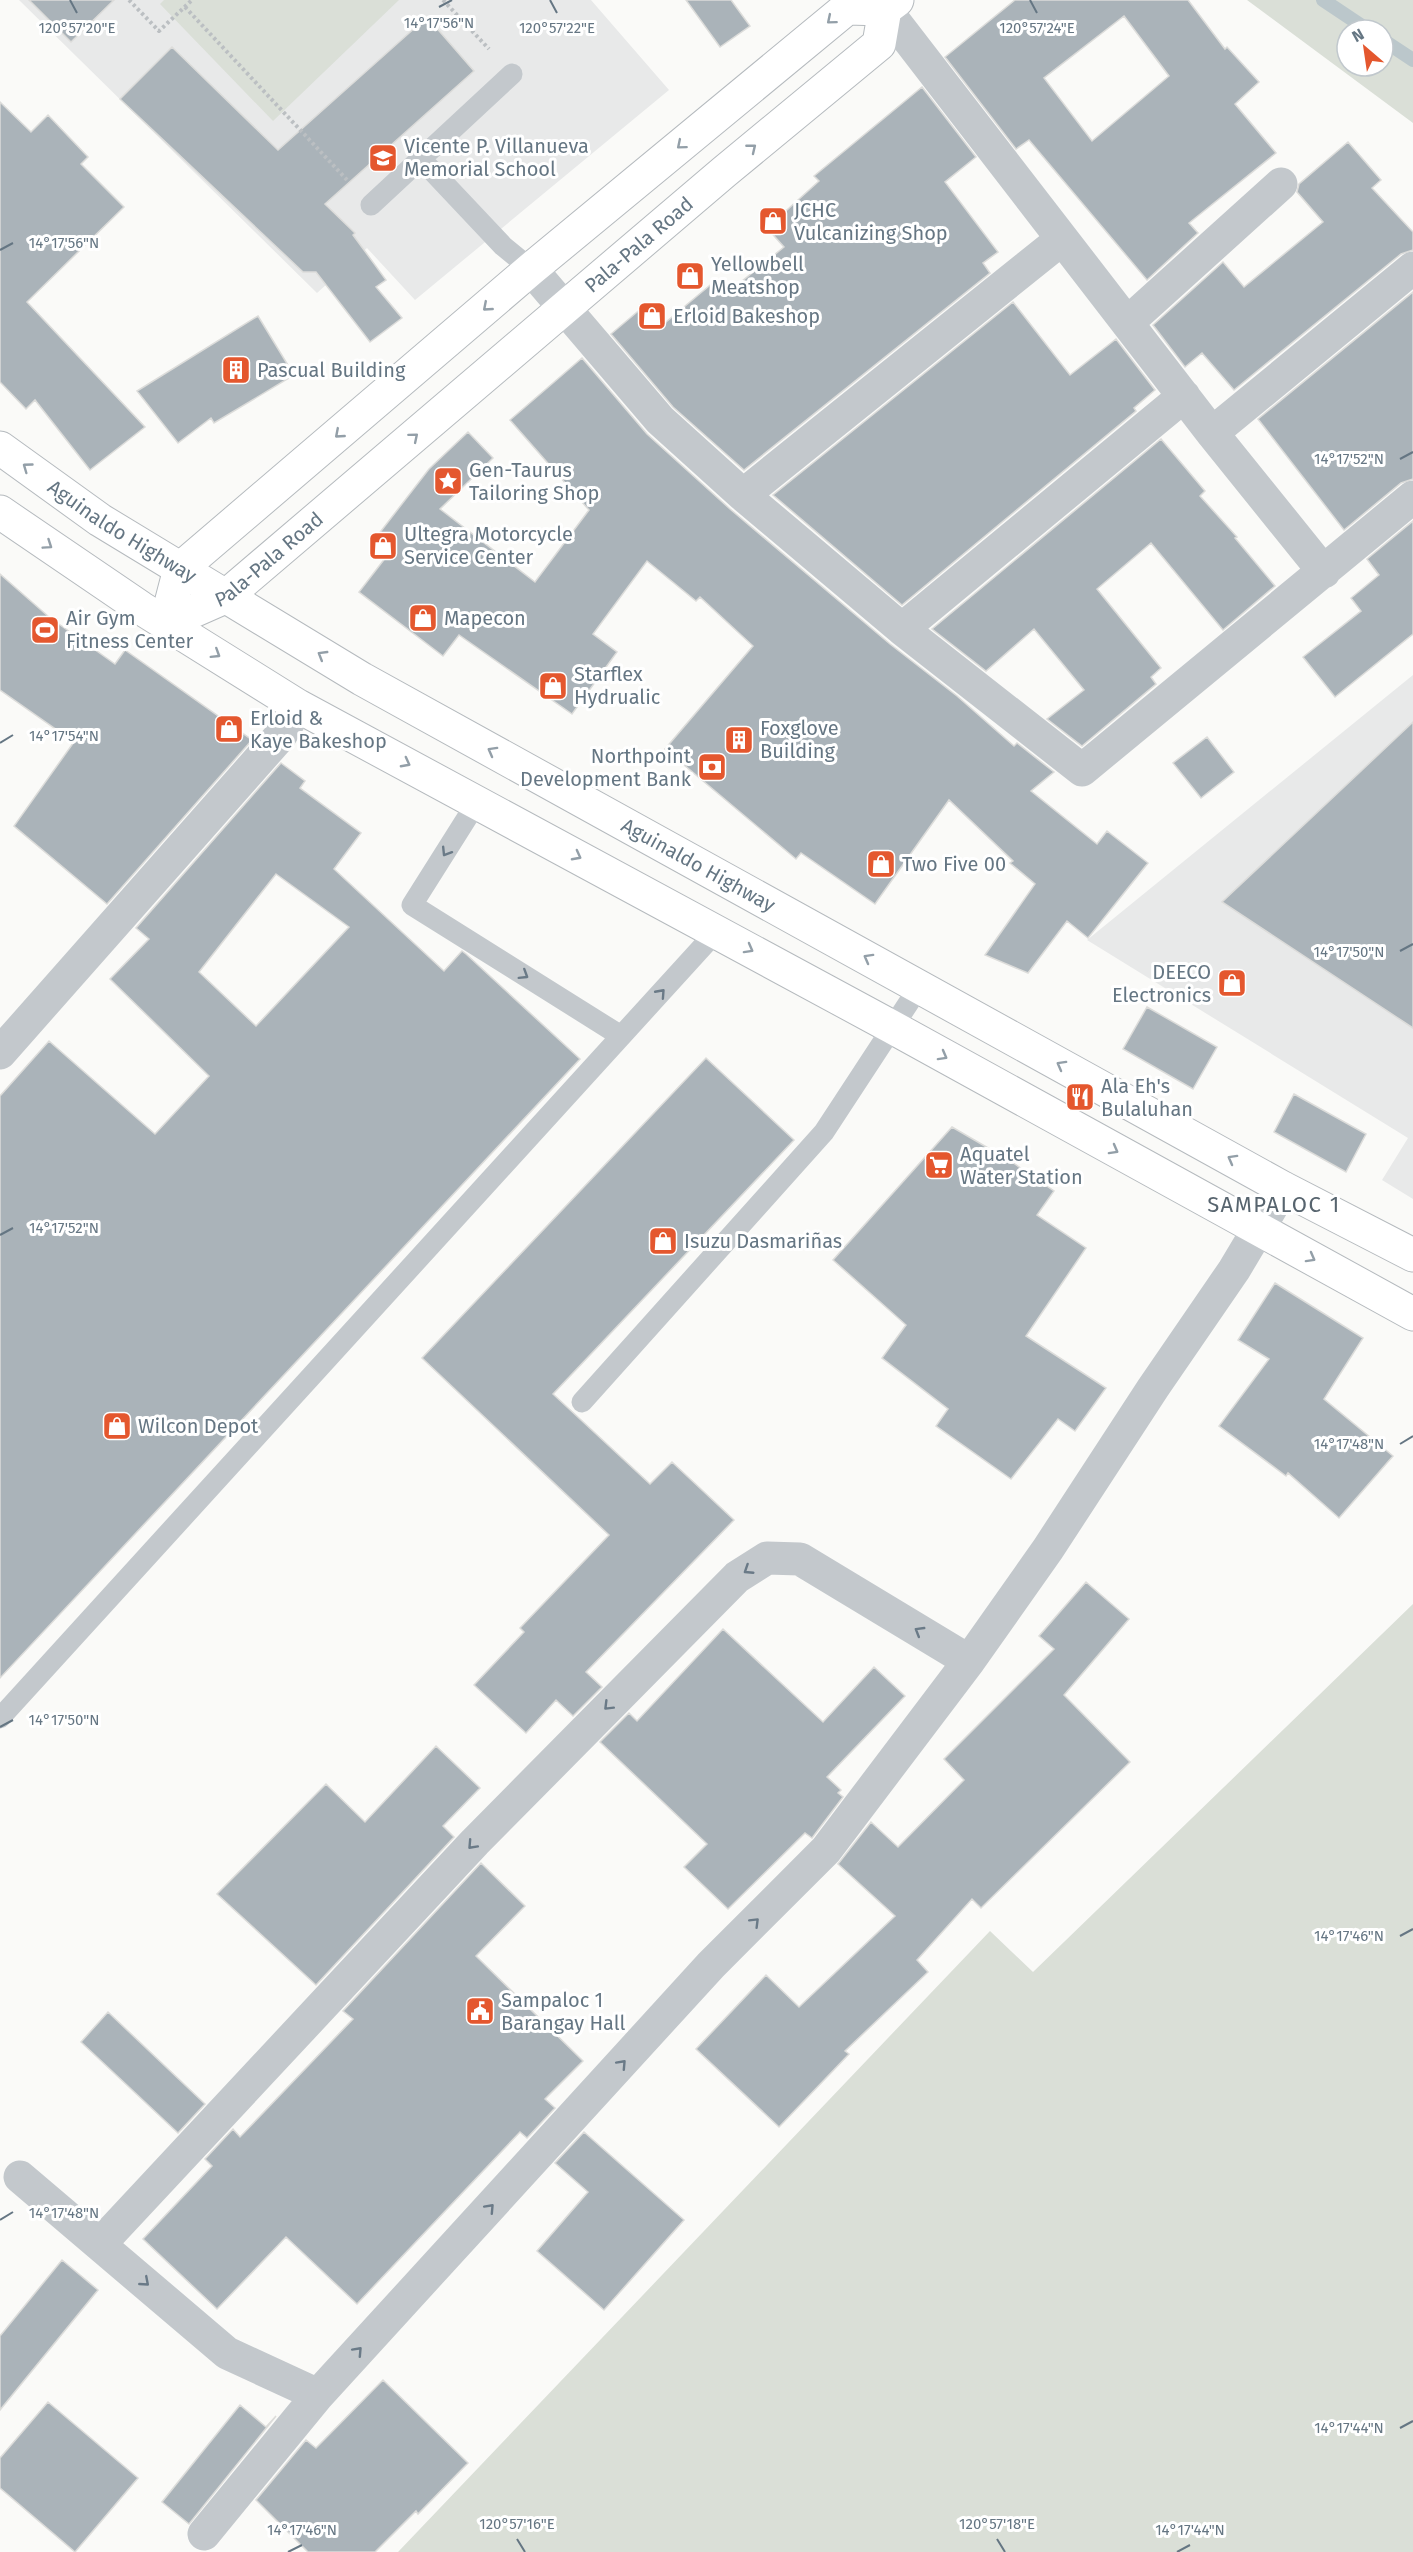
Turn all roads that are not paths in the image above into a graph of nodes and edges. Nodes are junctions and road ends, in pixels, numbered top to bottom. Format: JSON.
{"nodes":[{"id":1,"x":887,"y":3,"type":"edge"},
{"id":2,"x":512,"y":74,"type":"road end"},
{"id":3,"x":421,"y":159,"type":"junction"},
{"id":4,"x":1281,"y":184,"type":"dead end"},
{"id":5,"x":371,"y":205,"type":"road end"},
{"id":6,"x":1062,"y":239,"type":"junction"},
{"id":7,"x":1413,"y":268,"type":"edge"},
{"id":8,"x":531,"y":269,"type":"junction"},
{"id":9,"x":564,"y":308,"type":"junction"},
{"id":10,"x":1127,"y":323,"type":"junction"},
{"id":11,"x":1184,"y":396,"type":"junction"},
{"id":12,"x":1212,"y":433,"type":"junction"},
{"id":13,"x":0,"y":448,"type":"edge"},
{"id":14,"x":743,"y":495,"type":"junction"},
{"id":15,"x":1413,"y":497,"type":"edge"},
{"id":16,"x":0,"y":512,"type":"edge"},
{"id":17,"x":180,"y":569,"type":"junction"},
{"id":18,"x":1324,"y":572,"type":"junction"},
{"id":19,"x":225,"y":597,"type":"junction"},
{"id":20,"x":166,"y":623,"type":"junction"},
{"id":21,"x":902,"y":628,"type":"junction"},
{"id":22,"x":298,"y":706,"type":"junction"},
{"id":23,"x":477,"y":802,"type":"junction"},
{"id":24,"x":716,"y":932,"type":"junction"},
{"id":25,"x":919,"y":987,"type":"junction"},
{"id":26,"x":892,"y":1027,"type":"junction"},
{"id":27,"x":6,"y":1036,"type":"edge"},
{"id":28,"x":621,"y":1036,"type":"junction"},
{"id":29,"x":1283,"y":1188,"type":"junction"},
{"id":30,"x":1259,"y":1230,"type":"junction"},
{"id":31,"x":1413,"y":1255,"type":"edge"},
{"id":32,"x":1413,"y":1314,"type":"edge"},
{"id":33,"x":582,"y":1402,"type":"dead end"},
{"id":34,"x":969,"y":1661,"type":"junction"},
{"id":35,"x":0,"y":1718,"type":"edge"},
{"id":36,"x":20,"y":2177,"type":"dead end"},
{"id":37,"x":100,"y":2244,"type":"junction"},
{"id":38,"x":318,"y":2395,"type":"junction"},
{"id":39,"x":204,"y":2534,"type":"dead end"}],
"edges":[{"from":1,"to":6,"type":"street"},
{"from":1,"to":8,"type":"main road","one_way":true},
{"from":9,"to":1,"type":"main road","name":"Pala-Pala Road","one_way":true},
{"from":2,"to":3,"type":"lane"},
{"from":3,"to":5,"type":"lane"},
{"from":3,"to":8,"type":"lane"},
{"from":4,"to":10,"type":"street"},
{"from":6,"to":10,"type":"street"},
{"from":6,"to":14,"type":"street"},
{"from":7,"to":12,"type":"street"},
{"from":8,"to":9,"type":"street"},
{"from":8,"to":17,"type":"main road","one_way":true},
{"from":9,"to":14,"type":"street"},
{"from":19,"to":9,"type":"main road","name":"Pala-Pala Road","one_way":true},
{"from":10,"to":11,"type":"street"},
{"from":11,"to":12,"type":"street"},
{"from":11,"to":21,"type":"street"},
{"from":12,"to":18,"type":"street"},
{"from":17,"to":13,"type":"main road","name":"Aguinaldo Highway","one_way":true},
{"from":14,"to":21,"type":"street"},
{"from":15,"to":18,"type":"street"},
{"from":16,"to":20,"type":"main road","one_way":true},
{"from":17,"to":19,"type":"main road","name":"Aguinaldo Highway"},
{"from":17,"to":20,"type":"main road"},
{"from":18,"to":21,"type":"street"},
{"from":19,"to":20,"type":"main road","name":"Pala-Pala Road"},
{"from":25,"to":19,"type":"main road","name":"Aguinaldo Highway","one_way":true},
{"from":20,"to":22,"type":"main road","one_way":true},
{"from":22,"to":23,"type":"main road","one_way":true},
{"from":22,"to":27,"type":"street"},
{"from":23,"to":24,"type":"main road","one_way":true},
{"from":23,"to":28,"type":"lane","one_way":true},
{"from":24,"to":26,"type":"main road","one_way":true},
{"from":28,"to":24,"type":"lane","one_way":true},
{"from":25,"to":26,"type":"lane"},
{"from":29,"to":25,"type":"main road","name":"Aguinaldo Highway","one_way":true},
{"from":26,"to":30,"type":"main road","one_way":true},
{"from":26,"to":33,"type":"lane"},
{"from":28,"to":35,"type":"lane"},
{"from":29,"to":30,"type":"street"},
{"from":29,"to":31,"type":"main road","name":"Aguinaldo Highway"},
{"from":30,"to":32,"type":"main road","one_way":true},
{"from":30,"to":34,"type":"street"},
{"from":34,"to":37,"type":"street","one_way":true},
{"from":38,"to":34,"type":"street","one_way":true},
{"from":36,"to":37,"type":"street"},
{"from":37,"to":38,"type":"street","one_way":true},
{"from":38,"to":39,"type":"street"}]}
